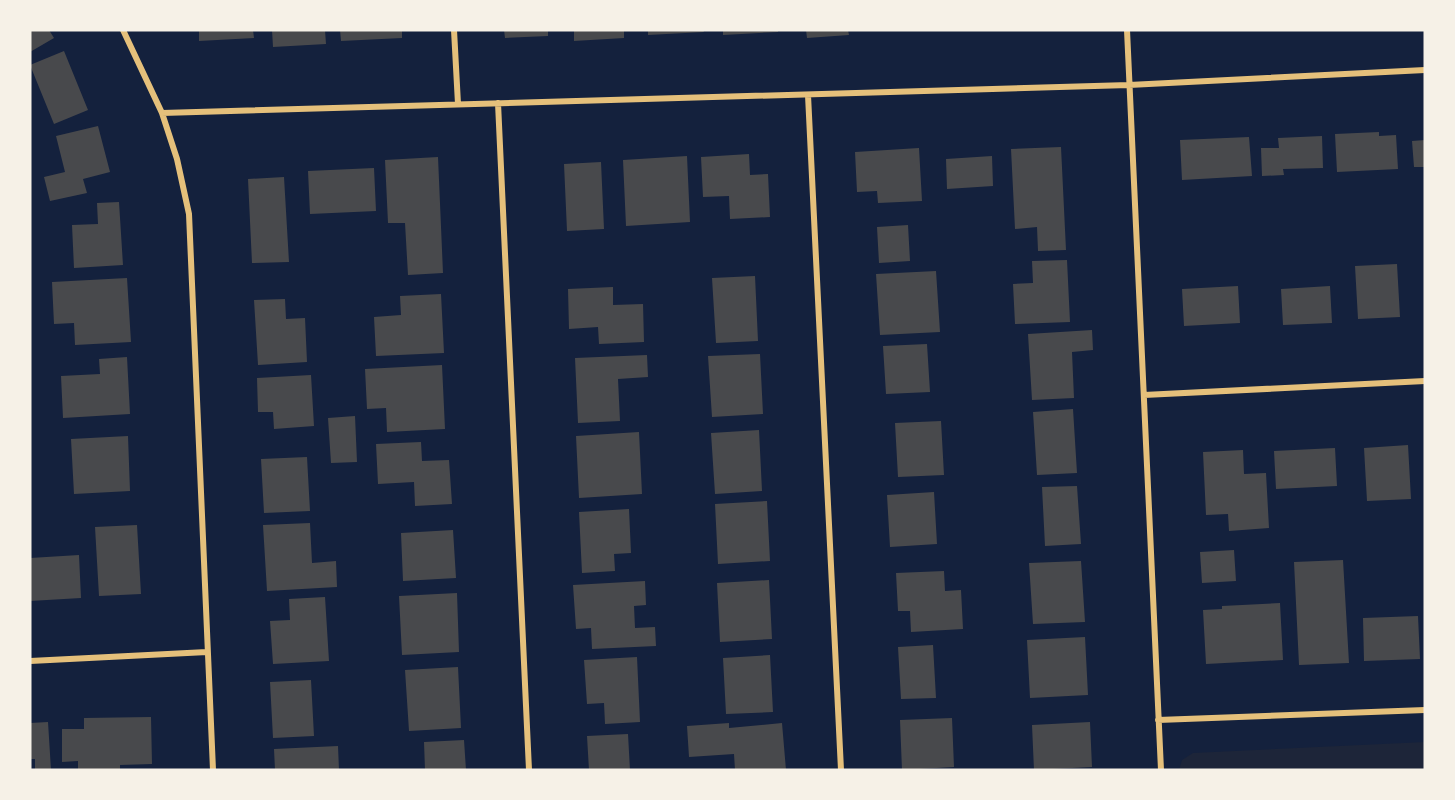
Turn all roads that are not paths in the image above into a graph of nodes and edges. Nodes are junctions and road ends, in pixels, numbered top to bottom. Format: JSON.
{"nodes":[{"id":1,"x":123,"y":30,"type":"edge"},
{"id":2,"x":454,"y":30,"type":"edge"},
{"id":3,"x":1126,"y":30,"type":"edge"},
{"id":4,"x":1425,"y":70,"type":"edge"},
{"id":5,"x":1129,"y":85,"type":"junction"},
{"id":6,"x":808,"y":95,"type":"junction"},
{"id":7,"x":498,"y":103,"type":"junction"},
{"id":8,"x":458,"y":104,"type":"junction"},
{"id":9,"x":162,"y":113,"type":"junction"},
{"id":10,"x":1425,"y":381,"type":"edge"},
{"id":11,"x":1144,"y":395,"type":"junction"},
{"id":12,"x":207,"y":652,"type":"junction"},
{"id":13,"x":30,"y":662,"type":"edge"},
{"id":14,"x":1425,"y":710,"type":"edge"},
{"id":15,"x":1158,"y":720,"type":"junction"},
{"id":16,"x":213,"y":770,"type":"edge"},
{"id":17,"x":529,"y":770,"type":"edge"},
{"id":18,"x":841,"y":770,"type":"edge"},
{"id":19,"x":1161,"y":770,"type":"edge"}],
"edges":[{"from":1,"to":9,"type":"street"},
{"from":2,"to":8,"type":"street"},
{"from":3,"to":5,"type":"street"},
{"from":4,"to":5,"type":"street"},
{"from":5,"to":6,"type":"street"},
{"from":5,"to":11,"type":"street"},
{"from":6,"to":7,"type":"street"},
{"from":6,"to":18,"type":"street"},
{"from":7,"to":8,"type":"street"},
{"from":7,"to":17,"type":"street"},
{"from":8,"to":9,"type":"street"},
{"from":9,"to":12,"type":"street"},
{"from":10,"to":11,"type":"street"},
{"from":11,"to":15,"type":"street"},
{"from":12,"to":13,"type":"street"},
{"from":12,"to":16,"type":"street"},
{"from":14,"to":15,"type":"street"},
{"from":15,"to":19,"type":"street"}]}
